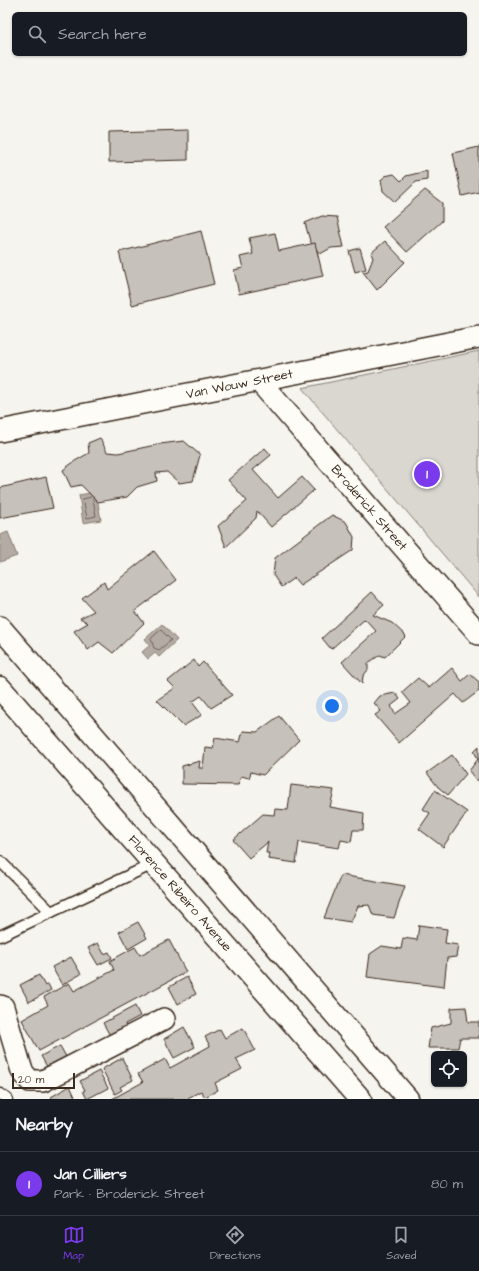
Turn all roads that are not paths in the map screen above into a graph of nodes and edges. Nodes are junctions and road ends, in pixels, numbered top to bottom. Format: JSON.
{"nodes":[{"id":1,"x":479,"y":337,"type":"edge"},
{"id":2,"x":259,"y":381,"type":"junction"},
{"id":3,"x":0,"y":431,"type":"edge"},
{"id":4,"x":0,"y":627,"type":"edge"},
{"id":5,"x":479,"y":634,"type":"edge"},
{"id":6,"x":0,"y":688,"type":"edge"},
{"id":7,"x":0,"y":861,"type":"edge"},
{"id":8,"x":154,"y":864,"type":"junction"},
{"id":9,"x":51,"y":912,"type":"junction"},
{"id":10,"x":0,"y":936,"type":"edge"},
{"id":11,"x":0,"y":1006,"type":"edge"},
{"id":12,"x":164,"y":1019,"type":"dead end"},
{"id":13,"x":0,"y":1094,"type":"edge"},
{"id":14,"x":7,"y":1099,"type":"edge"},
{"id":15,"x":360,"y":1099,"type":"edge"},
{"id":16,"x":408,"y":1099,"type":"edge"}],
"edges":[{"from":1,"to":2,"type":"street","name":"Van Wouw Street"},
{"from":2,"to":3,"type":"street","name":"Van Wouw Street"},
{"from":2,"to":5,"type":"street","name":"Broderick Street"},
{"from":4,"to":16,"type":"street"},
{"from":6,"to":8,"type":"main road","name":"Florence Ribeiro Avenue"},
{"from":7,"to":9,"type":"lane"},
{"from":8,"to":9,"type":"lane"},
{"from":8,"to":15,"type":"main road","name":"Florence Ribeiro Avenue"},
{"from":9,"to":10,"type":"lane"},
{"from":11,"to":12,"type":"street"},
{"from":13,"to":14,"type":"lane"}]}
